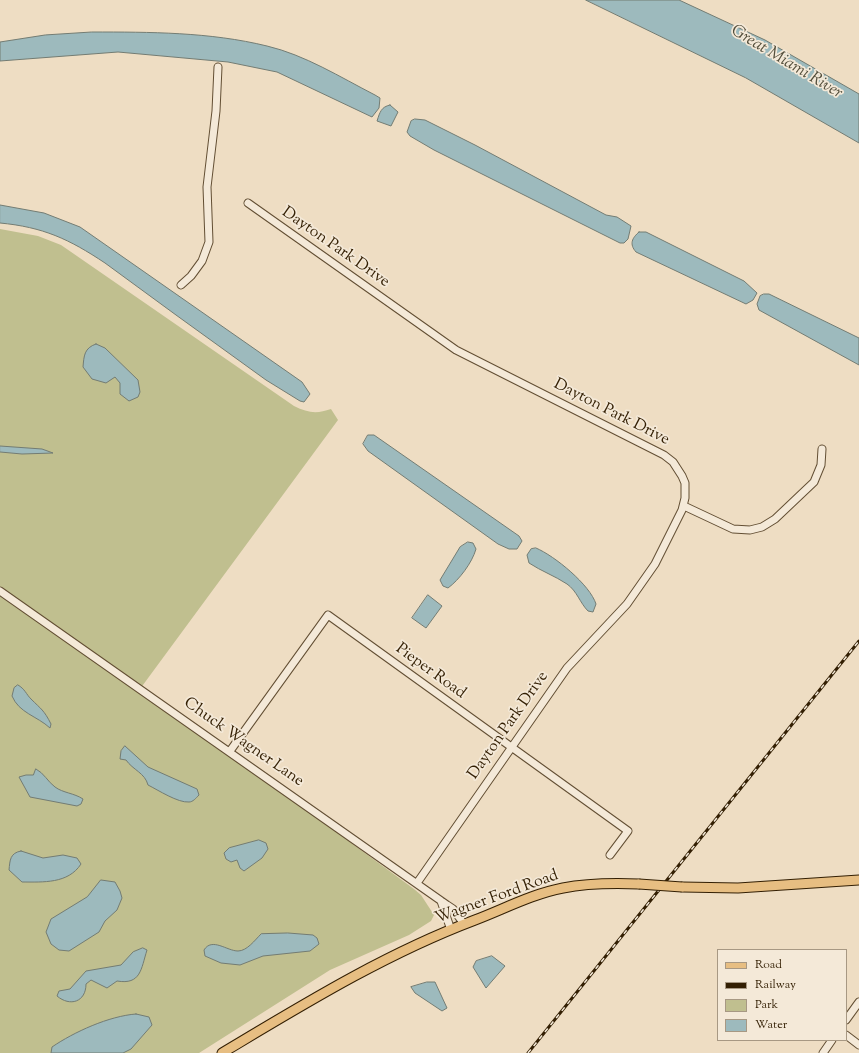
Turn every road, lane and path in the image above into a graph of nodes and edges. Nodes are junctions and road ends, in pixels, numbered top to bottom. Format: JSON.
{"nodes":[{"id":1,"x":218,"y":67,"type":"dead end"},
{"id":2,"x":248,"y":203,"type":"dead end"},
{"id":3,"x":181,"y":285,"type":"dead end"},
{"id":4,"x":822,"y":448,"type":"dead end"},
{"id":5,"x":684,"y":506,"type":"junction"},
{"id":6,"x":0,"y":591,"type":"edge"},
{"id":7,"x":511,"y":746,"type":"junction"},
{"id":8,"x":230,"y":751,"type":"junction"},
{"id":9,"x":610,"y":855,"type":"dead end"},
{"id":10,"x":859,"y":880,"type":"edge"},
{"id":11,"x":417,"y":884,"type":"junction"},
{"id":12,"x":441,"y":901,"type":"junction"},
{"id":13,"x":464,"y":924,"type":"junction"},
{"id":14,"x":451,"y":930,"type":"junction"},
{"id":15,"x":859,"y":1002,"type":"edge"},
{"id":16,"x":847,"y":1019,"type":"edge"},
{"id":17,"x":847,"y":1037,"type":"edge"},
{"id":18,"x":831,"y":1041,"type":"edge"},
{"id":19,"x":859,"y":1045,"type":"edge"},
{"id":20,"x":222,"y":1053,"type":"edge"},
{"id":21,"x":823,"y":1053,"type":"edge"}],
"edges":[{"from":1,"to":3,"type":"street"},
{"from":2,"to":5,"type":"street","name":"Dayton Park Drive"},
{"from":4,"to":5,"type":"street"},
{"from":5,"to":7,"type":"street","name":"Dayton Park Drive"},
{"from":6,"to":8,"type":"street","name":"Chuck Wagner Lane"},
{"from":7,"to":8,"type":"street","name":"Pieper Road"},
{"from":7,"to":9,"type":"street","name":"Pieper Road"},
{"from":7,"to":11,"type":"street","name":"Dayton Park Drive"},
{"from":8,"to":11,"type":"street","name":"Chuck Wagner Lane"},
{"from":10,"to":13,"type":"main road","name":"Wagner Ford Road","bridge":true},
{"from":11,"to":12,"type":"street","name":"Chuck Wagner Lane"},
{"from":12,"to":13,"type":"street","name":"Chuck Wagner Lane"},
{"from":12,"to":14,"type":"street"},
{"from":13,"to":14,"type":"main road","name":"Wagner Ford Road"},
{"from":14,"to":20,"type":"main road","name":"Wagner Ford Road"},
{"from":15,"to":16,"type":"street"},
{"from":17,"to":19,"type":"street"},
{"from":18,"to":21,"type":"street"}]}
